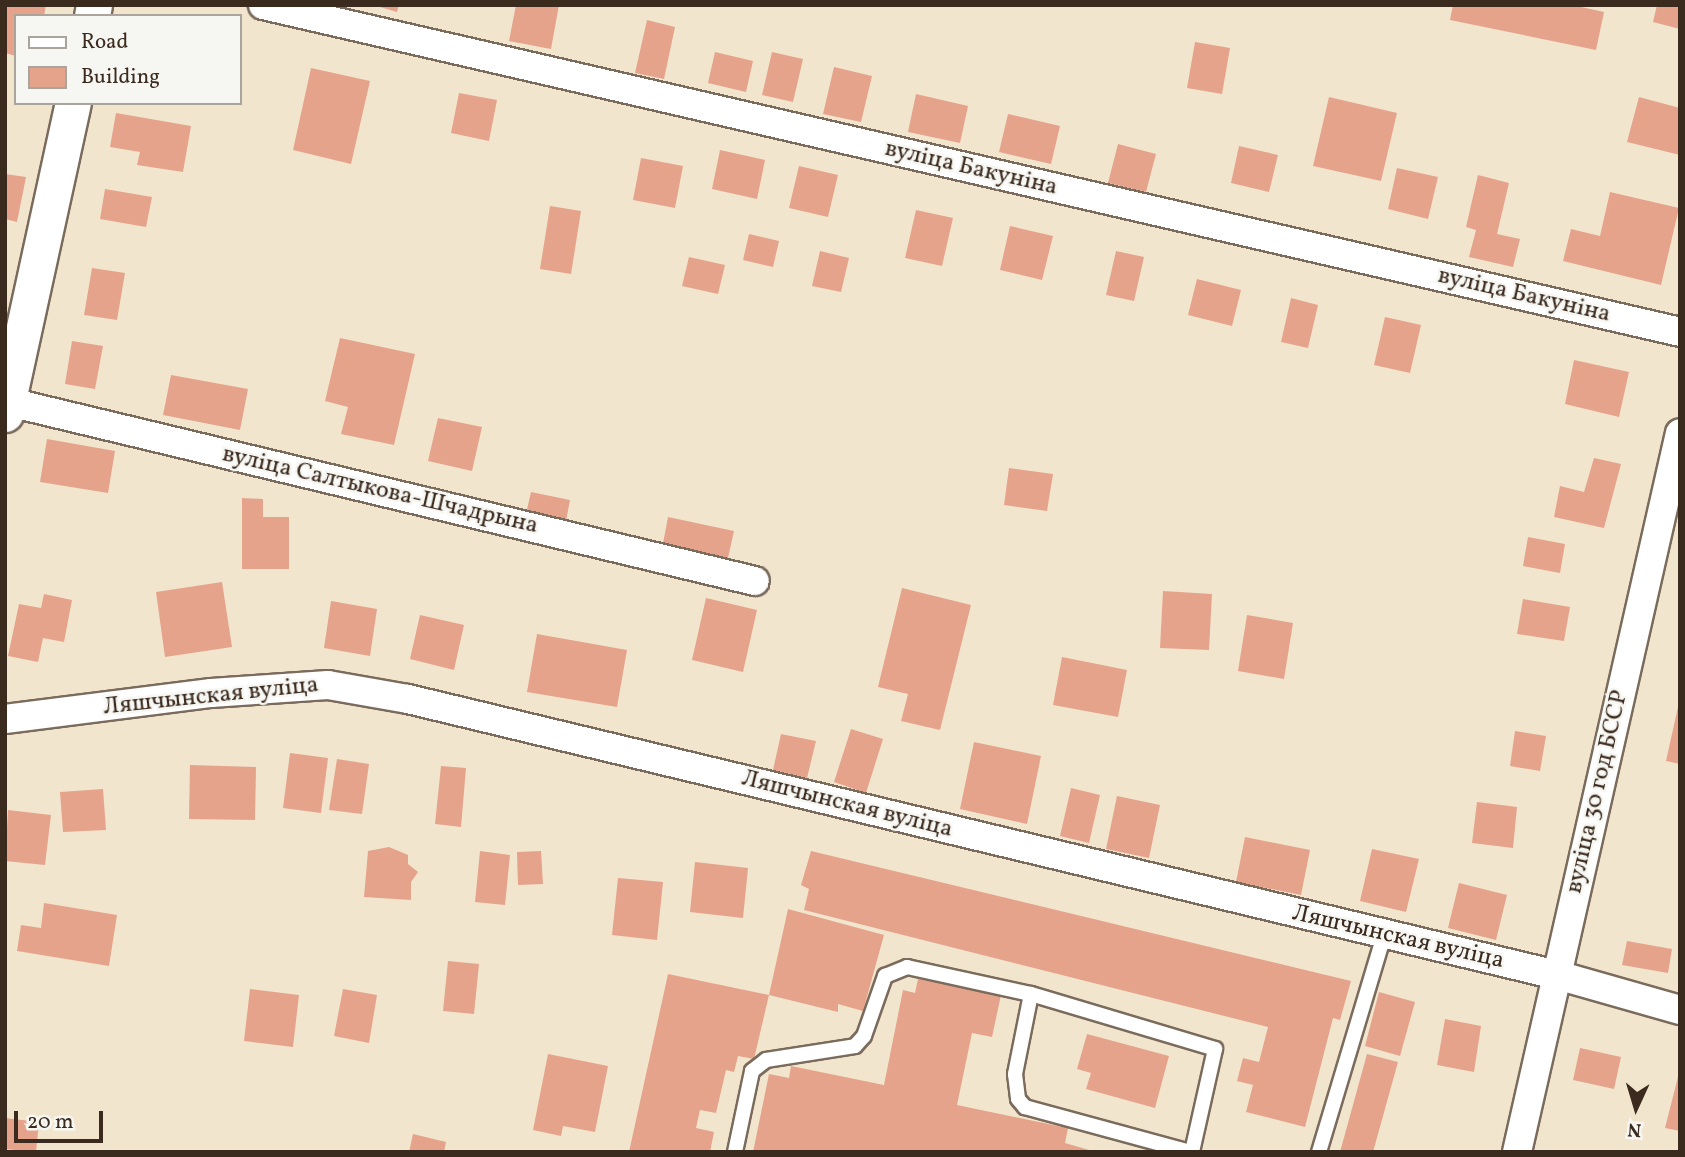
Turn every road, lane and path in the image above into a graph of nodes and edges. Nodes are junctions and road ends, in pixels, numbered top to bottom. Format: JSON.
{"nodes":[{"id":1,"x":263,"y":5,"type":"edge"},
{"id":2,"x":73,"y":105,"type":"edge"},
{"id":3,"x":1680,"y":332,"type":"edge"},
{"id":4,"x":6,"y":406,"type":"edge"},
{"id":5,"x":1680,"y":433,"type":"edge"},
{"id":6,"x":755,"y":581,"type":"dead end"},
{"id":7,"x":5,"y":719,"type":"edge"},
{"id":8,"x":1384,"y":935,"type":"junction"},
{"id":9,"x":1557,"y":975,"type":"junction"},
{"id":10,"x":1031,"y":994,"type":"junction"},
{"id":11,"x":1680,"y":1010,"type":"edge"},
{"id":12,"x":1146,"y":1147,"type":"edge"},
{"id":13,"x":735,"y":1152,"type":"edge"},
{"id":14,"x":1191,"y":1152,"type":"edge"},
{"id":15,"x":1320,"y":1152,"type":"edge"},
{"id":16,"x":1517,"y":1152,"type":"edge"}],
"edges":[{"from":1,"to":3,"type":"street","name":"вуліца Бакуніна"},
{"from":2,"to":4,"type":"street"},
{"from":4,"to":6,"type":"street","name":"вуліца Салтыкова-Шчадрына"},
{"from":5,"to":9,"type":"street","name":"вуліца 30 год БССР"},
{"from":7,"to":8,"type":"street","name":"Ляшчынская вуліца"},
{"from":8,"to":9,"type":"street","name":"Ляшчынская вуліца"},
{"from":8,"to":15,"type":"lane"},
{"from":9,"to":11,"type":"street","name":"Ляшчынская вуліца"},
{"from":9,"to":16,"type":"street","name":"вуліца 30 год БССР"},
{"from":10,"to":12,"type":"lane"},
{"from":10,"to":13,"type":"lane"},
{"from":10,"to":14,"type":"lane"},
{"from":12,"to":14,"type":"lane"}]}
